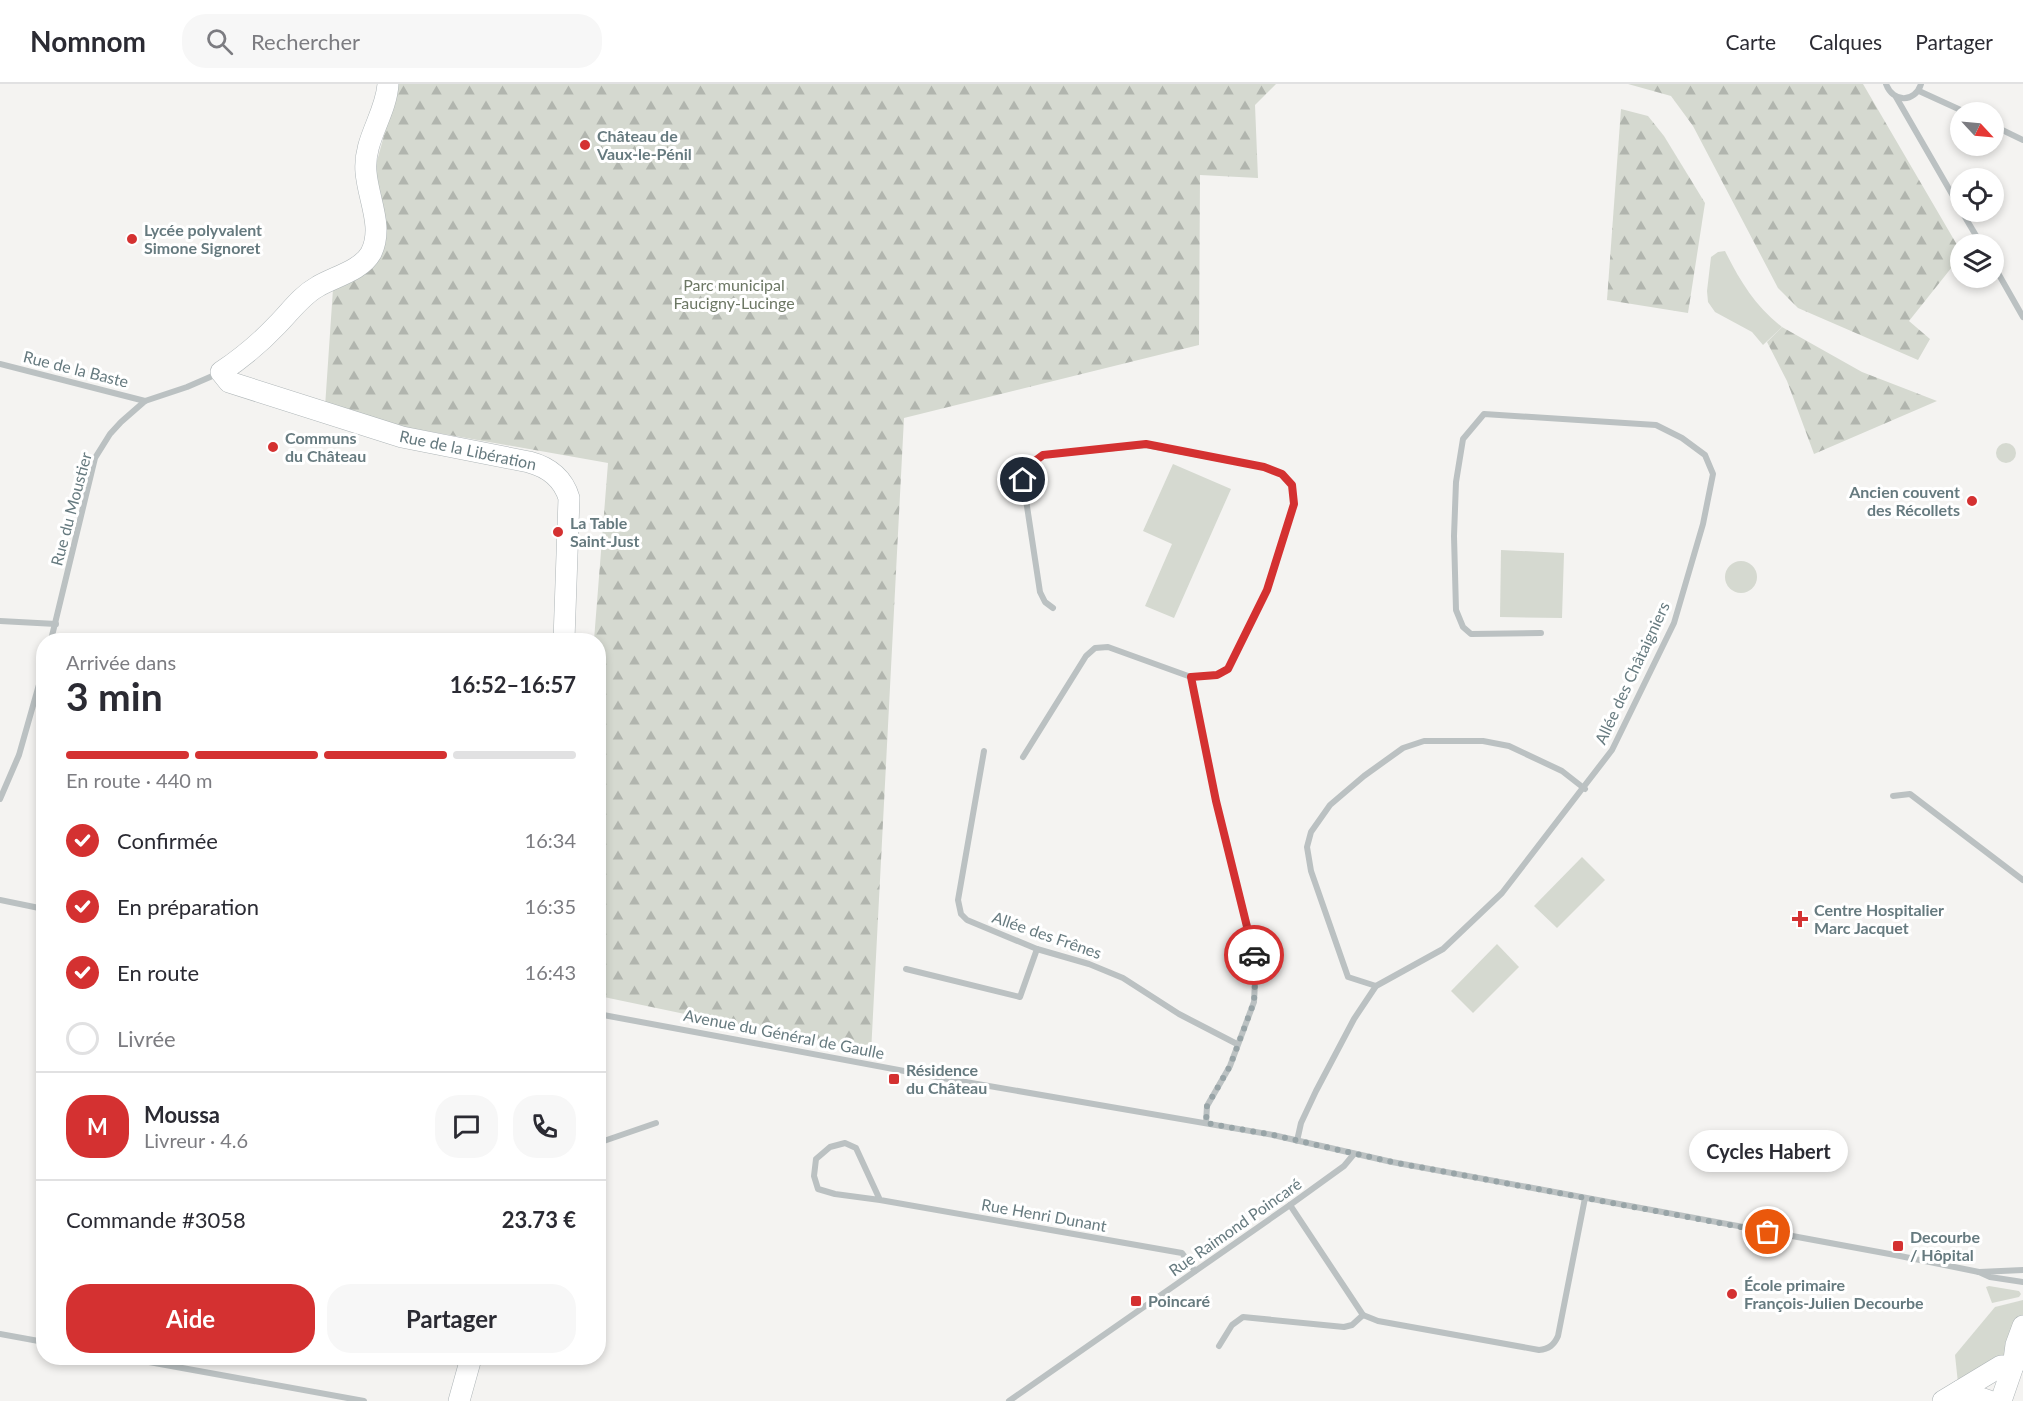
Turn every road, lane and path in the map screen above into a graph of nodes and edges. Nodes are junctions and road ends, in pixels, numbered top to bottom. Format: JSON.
{"nodes":[{"id":1,"x":388,"y":84,"type":"edge"},
{"id":2,"x":1886,"y":84,"type":"edge"},
{"id":3,"x":1920,"y":87,"type":"edge"},
{"id":4,"x":1896,"y":97,"type":"junction"},
{"id":5,"x":1950,"y":104,"type":"edge"},
{"id":6,"x":2004,"y":131,"type":"edge"},
{"id":7,"x":2023,"y":140,"type":"edge"},
{"id":8,"x":1950,"y":191,"type":"edge"},
{"id":9,"x":2004,"y":284,"type":"edge"},
{"id":10,"x":2023,"y":317,"type":"edge"},
{"id":11,"x":0,"y":364,"type":"edge"},
{"id":12,"x":221,"y":372,"type":"junction"},
{"id":13,"x":145,"y":401,"type":"junction"},
{"id":14,"x":1053,"y":608,"type":"dead end"},
{"id":15,"x":0,"y":621,"type":"edge"},
{"id":16,"x":56,"y":624,"type":"junction"},
{"id":17,"x":53,"y":633,"type":"edge"},
{"id":18,"x":564,"y":633,"type":"edge"},
{"id":19,"x":1541,"y":633,"type":"dead end"},
{"id":20,"x":1191,"y":677,"type":"junction"},
{"id":21,"x":36,"y":696,"type":"edge"},
{"id":22,"x":984,"y":751,"type":"dead end"},
{"id":23,"x":1023,"y":757,"type":"dead end"},
{"id":24,"x":1585,"y":789,"type":"junction"},
{"id":25,"x":1893,"y":796,"type":"dead end"},
{"id":26,"x":0,"y":799,"type":"edge"},
{"id":27,"x":2023,"y":880,"type":"edge"},
{"id":28,"x":0,"y":900,"type":"edge"},
{"id":29,"x":36,"y":907,"type":"edge"},
{"id":30,"x":1037,"y":949,"type":"junction"},
{"id":31,"x":906,"y":969,"type":"dead end"},
{"id":32,"x":1377,"y":986,"type":"junction"},
{"id":33,"x":606,"y":1015,"type":"edge"},
{"id":34,"x":1237,"y":1044,"type":"junction"},
{"id":35,"x":656,"y":1123,"type":"dead end"},
{"id":36,"x":1206,"y":1123,"type":"junction"},
{"id":37,"x":606,"y":1140,"type":"edge"},
{"id":38,"x":1297,"y":1141,"type":"junction"},
{"id":39,"x":1354,"y":1154,"type":"junction"},
{"id":40,"x":1585,"y":1198,"type":"junction"},
{"id":41,"x":880,"y":1200,"type":"junction"},
{"id":42,"x":1290,"y":1205,"type":"junction"},
{"id":43,"x":2023,"y":1270,"type":"edge"},
{"id":44,"x":1195,"y":1271,"type":"junction"},
{"id":45,"x":1979,"y":1272,"type":"junction"},
{"id":46,"x":2023,"y":1282,"type":"edge"},
{"id":47,"x":1363,"y":1315,"type":"junction"},
{"id":48,"x":2023,"y":1326,"type":"edge"},
{"id":49,"x":0,"y":1334,"type":"edge"},
{"id":50,"x":36,"y":1341,"type":"edge"},
{"id":51,"x":1219,"y":1346,"type":"dead end"},
{"id":52,"x":2023,"y":1346,"type":"edge"},
{"id":53,"x":166,"y":1365,"type":"edge"},
{"id":54,"x":469,"y":1365,"type":"edge"},
{"id":55,"x":2013,"y":1366,"type":"junction"},
{"id":56,"x":1952,"y":1396,"type":"edge"},
{"id":57,"x":364,"y":1401,"type":"edge"},
{"id":58,"x":459,"y":1401,"type":"edge"},
{"id":59,"x":1009,"y":1401,"type":"edge"},
{"id":60,"x":1989,"y":1401,"type":"edge"},
{"id":61,"x":2001,"y":1401,"type":"edge"}],
"edges":[{"from":1,"to":12,"type":"street"},
{"from":2,"to":4,"type":"street"},
{"from":3,"to":4,"type":"street"},
{"from":3,"to":5,"type":"street"},
{"from":4,"to":8,"type":"street"},
{"from":6,"to":7,"type":"street"},
{"from":9,"to":10,"type":"street"},
{"from":11,"to":13,"type":"street","name":"Rue de la Baste"},
{"from":12,"to":13,"type":"street"},
{"from":12,"to":18,"type":"street","name":"Rue de la Libération"},
{"from":13,"to":16,"type":"street","name":"Rue du Moustier"},
{"from":14,"to":20,"type":"street"},
{"from":15,"to":16,"type":"street"},
{"from":16,"to":17,"type":"street","name":"Rue du Moustier"},
{"from":19,"to":24,"type":"street","name":"Allée des Châtaigniers"},
{"from":20,"to":23,"type":"street"},
{"from":20,"to":34,"type":"street"},
{"from":21,"to":26,"type":"street"},
{"from":22,"to":30,"type":"street","name":"Allée des Frênes"},
{"from":24,"to":32,"type":"street","name":"Allée des Châtaigniers"},
{"from":24,"to":32,"type":"street"},
{"from":25,"to":27,"type":"street"},
{"from":28,"to":29,"type":"street"},
{"from":30,"to":31,"type":"street"},
{"from":30,"to":34,"type":"street","name":"Allée des Frênes"},
{"from":32,"to":38,"type":"street","name":"Allée des Châtaigniers"},
{"from":33,"to":36,"type":"street","name":"Avenue du Général de Gaulle"},
{"from":34,"to":36,"type":"street"},
{"from":35,"to":37,"type":"street"},
{"from":36,"to":38,"type":"street","name":"Avenue du Général de Gaulle"},
{"from":38,"to":39,"type":"street","name":"Avenue du Général de Gaulle"},
{"from":39,"to":40,"type":"street","name":"Avenue du Général de Gaulle"},
{"from":39,"to":42,"type":"street","name":"Rue Raimond Poincaré"},
{"from":40,"to":45,"type":"street","name":"Avenue du Général de Gaulle"},
{"from":40,"to":47,"type":"street"},
{"from":41,"to":41,"type":"street","name":"Rue Henri Dunant"},
{"from":41,"to":44,"type":"street","name":"Rue Henri Dunant"},
{"from":42,"to":44,"type":"street","name":"Rue Raimond Poincaré"},
{"from":42,"to":47,"type":"street"},
{"from":43,"to":45,"type":"street"},
{"from":44,"to":59,"type":"street","name":"Rue Raimond Poincaré"},
{"from":45,"to":46,"type":"street"},
{"from":47,"to":51,"type":"street"},
{"from":48,"to":55,"type":"street"},
{"from":49,"to":50,"type":"street"},
{"from":52,"to":55,"type":"street"},
{"from":53,"to":57,"type":"street"},
{"from":54,"to":58,"type":"street"},
{"from":55,"to":56,"type":"street"},
{"from":55,"to":61,"type":"street"},
{"from":56,"to":60,"type":"street"}]}
